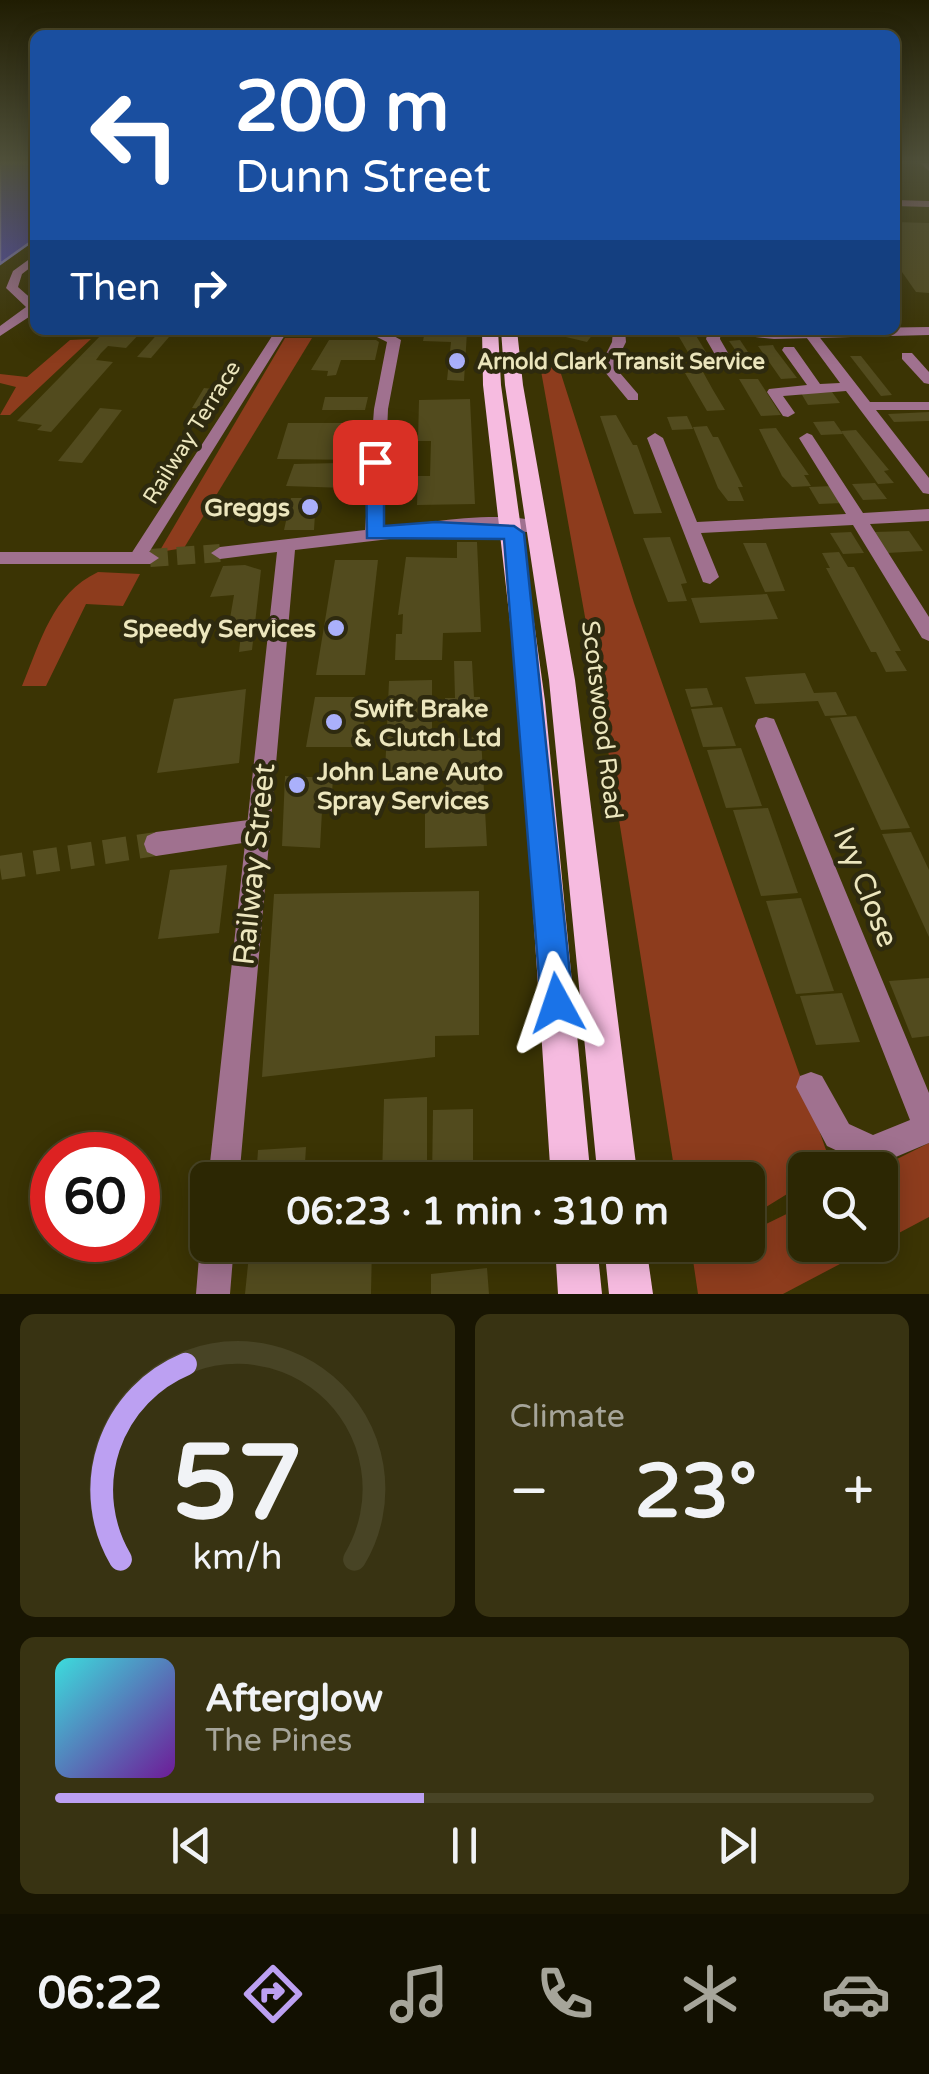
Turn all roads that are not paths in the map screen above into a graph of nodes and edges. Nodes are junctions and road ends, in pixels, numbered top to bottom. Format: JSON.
{"nodes":[{"id":1,"x":30,"y":262,"type":"edge"},
{"id":2,"x":30,"y":304,"type":"edge"},
{"id":3,"x":30,"y":311,"type":"edge"},
{"id":4,"x":900,"y":331,"type":"edge"},
{"id":5,"x":929,"y":331,"type":"edge"},
{"id":6,"x":0,"y":332,"type":"edge"},
{"id":7,"x":277,"y":335,"type":"edge"},
{"id":8,"x":388,"y":335,"type":"edge"},
{"id":9,"x":490,"y":335,"type":"edge"},
{"id":10,"x":509,"y":335,"type":"edge"},
{"id":11,"x":619,"y":335,"type":"edge"},
{"id":12,"x":714,"y":335,"type":"edge"},
{"id":13,"x":810,"y":335,"type":"edge"},
{"id":14,"x":788,"y":350,"type":"dead end"},
{"id":15,"x":907,"y":356,"type":"dead end"},
{"id":16,"x":728,"y":365,"type":"dead end"},
{"id":17,"x":929,"y":380,"type":"edge"},
{"id":18,"x":850,"y":386,"type":"junction"},
{"id":19,"x":815,"y":387,"type":"junction"},
{"id":20,"x":633,"y":397,"type":"dead end"},
{"id":21,"x":865,"y":406,"type":"junction"},
{"id":22,"x":929,"y":406,"type":"edge"},
{"id":23,"x":788,"y":413,"type":"dead end"},
{"id":24,"x":655,"y":438,"type":"dead end"},
{"id":25,"x":807,"y":438,"type":"dead end"},
{"id":26,"x":929,"y":488,"type":"edge"},
{"id":27,"x":508,"y":491,"type":"junction"},
{"id":28,"x":929,"y":514,"type":"edge"},
{"id":29,"x":857,"y":518,"type":"junction"},
{"id":30,"x":459,"y":524,"type":"junction"},
{"id":31,"x":521,"y":527,"type":"junction"},
{"id":32,"x":690,"y":528,"type":"junction"},
{"id":33,"x":436,"y":529,"type":"junction"},
{"id":34,"x":374,"y":534,"type":"junction"},
{"id":35,"x":286,"y":548,"type":"junction"},
{"id":36,"x":220,"y":553,"type":"tunnel mouth"},
{"id":37,"x":0,"y":558,"type":"edge"},
{"id":38,"x":710,"y":577,"type":"dead end"},
{"id":39,"x":929,"y":632,"type":"edge"},
{"id":40,"x":766,"y":726,"type":"dead end"},
{"id":41,"x":256,"y":830,"type":"junction"},
{"id":42,"x":156,"y":844,"type":"tunnel mouth"},
{"id":43,"x":811,"y":1087,"type":"dead end"},
{"id":44,"x":928,"y":1128,"type":"edge"},
{"id":45,"x":226,"y":1162,"type":"edge"},
{"id":46,"x":570,"y":1162,"type":"edge"},
{"id":47,"x":616,"y":1162,"type":"edge"},
{"id":48,"x":216,"y":1262,"type":"edge"},
{"id":49,"x":577,"y":1262,"type":"edge"},
{"id":50,"x":627,"y":1262,"type":"edge"},
{"id":51,"x":213,"y":1294,"type":"edge"},
{"id":52,"x":580,"y":1294,"type":"edge"},
{"id":53,"x":631,"y":1294,"type":"edge"}],
"edges":[{"from":1,"to":2,"type":"street"},
{"from":3,"to":6,"type":"street"},
{"from":4,"to":5,"type":"street"},
{"from":7,"to":37,"type":"street","name":"Railway Terrace"},
{"from":8,"to":34,"type":"street"},
{"from":9,"to":27,"type":"main road","name":"Scotswood Road"},
{"from":10,"to":31,"type":"main road","name":"Scotswood Road"},
{"from":11,"to":20,"type":"street"},
{"from":12,"to":16,"type":"street"},
{"from":13,"to":18,"type":"street"},
{"from":14,"to":19,"type":"street"},
{"from":15,"to":17,"type":"street"},
{"from":18,"to":19,"type":"street"},
{"from":18,"to":21,"type":"street"},
{"from":19,"to":23,"type":"street"},
{"from":21,"to":22,"type":"street"},
{"from":21,"to":26,"type":"street"},
{"from":24,"to":32,"type":"street"},
{"from":25,"to":29,"type":"street"},
{"from":27,"to":30,"type":"street"},
{"from":27,"to":31,"type":"main road","name":"Scotswood Road"},
{"from":28,"to":29,"type":"street"},
{"from":29,"to":32,"type":"street"},
{"from":29,"to":39,"type":"street"},
{"from":30,"to":31,"type":"street"},
{"from":30,"to":33,"type":"street"},
{"from":31,"to":33,"type":"street"},
{"from":31,"to":46,"type":"main road","name":"Scotswood Road"},
{"from":31,"to":47,"type":"main road","name":"Scotswood Road"},
{"from":32,"to":38,"type":"street"},
{"from":33,"to":34,"type":"street"},
{"from":34,"to":35,"type":"street"},
{"from":35,"to":36,"type":"street"},
{"from":35,"to":41,"type":"street","name":"Railway Street"},
{"from":40,"to":44,"type":"street","name":"Ivy Close"},
{"from":41,"to":42,"type":"street"},
{"from":41,"to":45,"type":"street","name":"Railway Street"},
{"from":43,"to":44,"type":"street"},
{"from":48,"to":51,"type":"street"},
{"from":49,"to":52,"type":"main road"},
{"from":50,"to":53,"type":"main road"}]}
